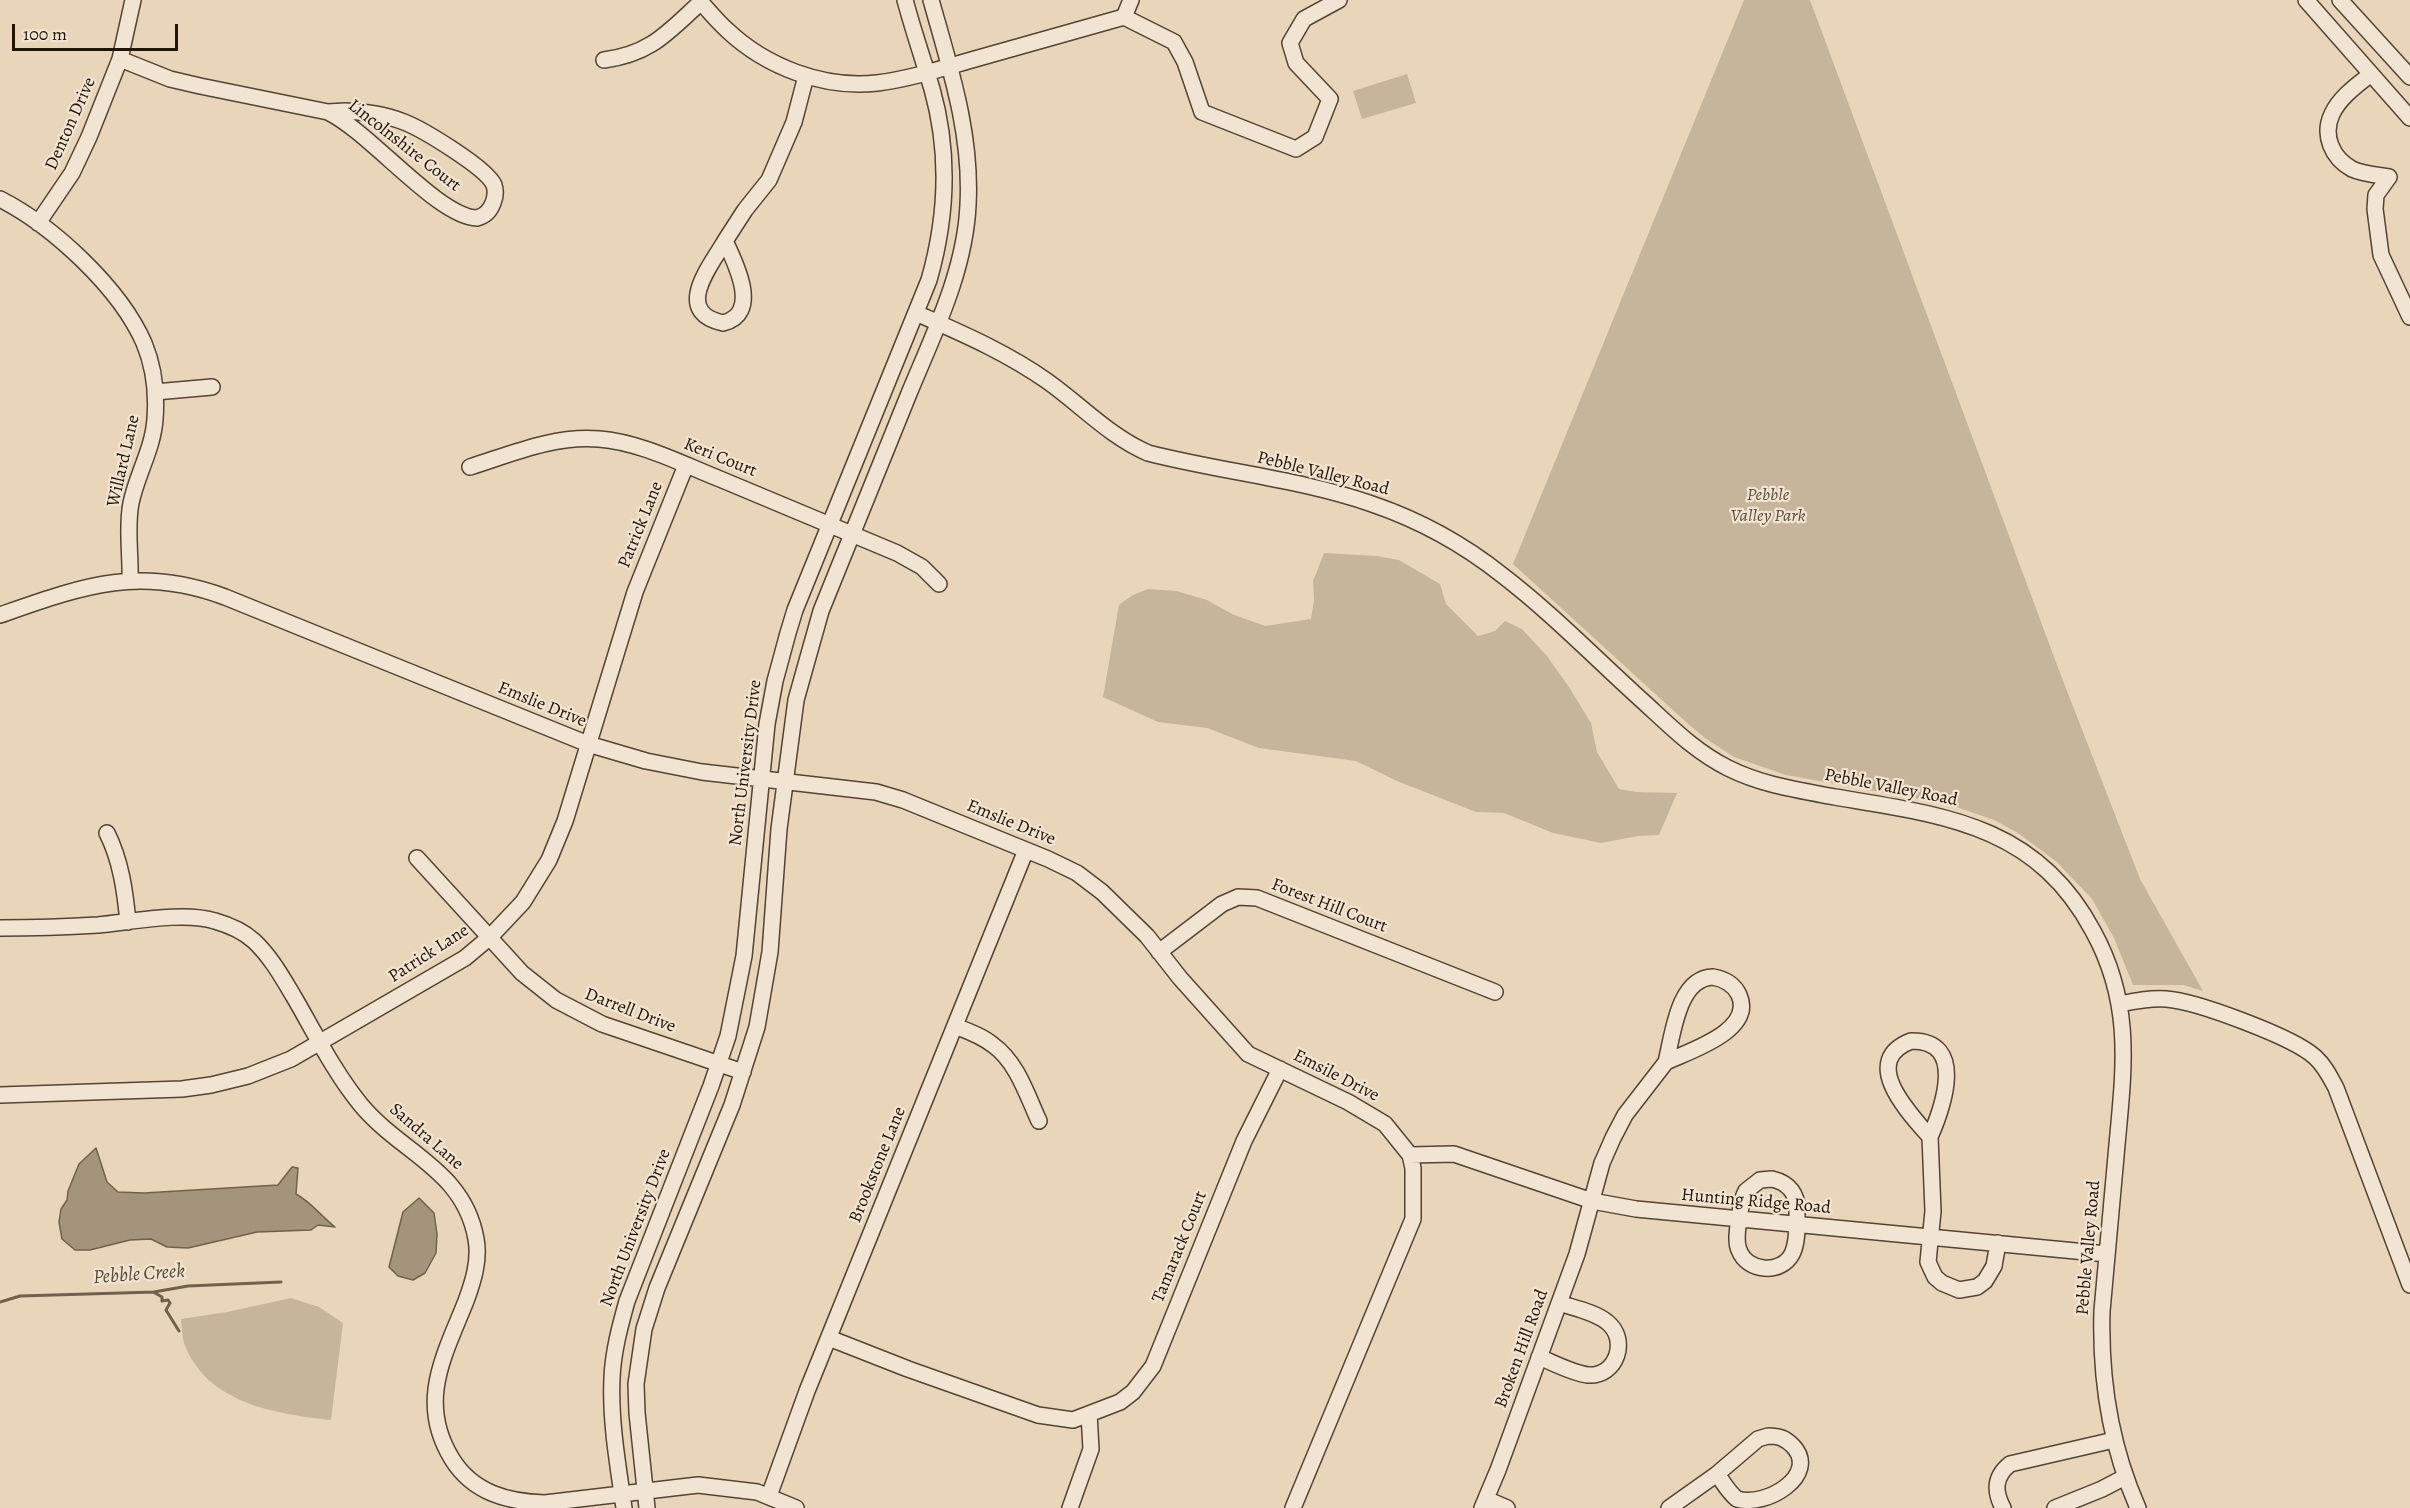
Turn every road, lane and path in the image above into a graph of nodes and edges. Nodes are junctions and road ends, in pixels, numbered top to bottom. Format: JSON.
{"nodes":[{"id":1,"x":133,"y":0,"type":"edge"},
{"id":2,"x":905,"y":0,"type":"edge"},
{"id":3,"x":931,"y":0,"type":"edge"},
{"id":4,"x":1131,"y":0,"type":"edge"},
{"id":5,"x":1339,"y":0,"type":"edge"},
{"id":6,"x":2306,"y":0,"type":"edge"},
{"id":7,"x":2340,"y":0,"type":"edge"},
{"id":8,"x":700,"y":1,"type":"edge"},
{"id":9,"x":1124,"y":16,"type":"junction"},
{"id":10,"x":120,"y":59,"type":"junction"},
{"id":11,"x":604,"y":60,"type":"dead end"},
{"id":12,"x":951,"y":66,"type":"junction"},
{"id":13,"x":927,"y":72,"type":"junction"},
{"id":14,"x":2371,"y":74,"type":"junction"},
{"id":15,"x":806,"y":76,"type":"junction"},
{"id":16,"x":2410,"y":77,"type":"edge"},
{"id":17,"x":328,"y":112,"type":"junction"},
{"id":18,"x":2410,"y":118,"type":"edge"},
{"id":19,"x":0,"y":199,"type":"edge"},
{"id":20,"x":39,"y":223,"type":"junction"},
{"id":21,"x":725,"y":241,"type":"junction"},
{"id":22,"x":916,"y":313,"type":"junction"},
{"id":23,"x":2410,"y":317,"type":"edge"},
{"id":24,"x":938,"y":323,"type":"junction"},
{"id":25,"x":212,"y":387,"type":"dead end"},
{"id":26,"x":155,"y":392,"type":"junction"},
{"id":27,"x":686,"y":465,"type":"junction"},
{"id":28,"x":470,"y":467,"type":"dead end"},
{"id":29,"x":830,"y":524,"type":"junction"},
{"id":30,"x":852,"y":534,"type":"junction"},
{"id":31,"x":130,"y":581,"type":"junction"},
{"id":32,"x":939,"y":584,"type":"dead end"},
{"id":33,"x":0,"y":615,"type":"edge"},
{"id":34,"x":588,"y":744,"type":"junction"},
{"id":35,"x":762,"y":779,"type":"junction"},
{"id":36,"x":785,"y":782,"type":"junction"},
{"id":37,"x":107,"y":833,"type":"dead end"},
{"id":38,"x":1026,"y":850,"type":"junction"},
{"id":39,"x":417,"y":858,"type":"dead end"},
{"id":40,"x":1077,"y":873,"type":"joint"},
{"id":41,"x":128,"y":922,"type":"junction"},
{"id":42,"x":0,"y":928,"type":"edge"},
{"id":43,"x":490,"y":937,"type":"junction"},
{"id":44,"x":1159,"y":952,"type":"junction"},
{"id":45,"x":1495,"y":992,"type":"dead end"},
{"id":46,"x":2120,"y":1004,"type":"junction"},
{"id":47,"x":955,"y":1026,"type":"junction"},
{"id":48,"x":321,"y":1042,"type":"junction"},
{"id":49,"x":1665,"y":1062,"type":"junction"},
{"id":50,"x":719,"y":1064,"type":"junction"},
{"id":51,"x":1280,"y":1069,"type":"junction"},
{"id":52,"x":743,"y":1072,"type":"junction"},
{"id":53,"x":0,"y":1095,"type":"edge"},
{"id":54,"x":1039,"y":1121,"type":"dead end"},
{"id":55,"x":1930,"y":1137,"type":"junction"},
{"id":56,"x":687,"y":1148,"type":"junction"},
{"id":57,"x":1410,"y":1155,"type":"junction"},
{"id":58,"x":711,"y":1157,"type":"junction"},
{"id":59,"x":1592,"y":1201,"type":"junction"},
{"id":60,"x":1739,"y":1220,"type":"junction"},
{"id":61,"x":1797,"y":1226,"type":"junction"},
{"id":62,"x":1930,"y":1238,"type":"junction"},
{"id":63,"x":1998,"y":1244,"type":"junction"},
{"id":64,"x":2107,"y":1254,"type":"junction"},
{"id":65,"x":2410,"y":1285,"type":"edge"},
{"id":66,"x":1559,"y":1303,"type":"junction"},
{"id":67,"x":829,"y":1338,"type":"junction"},
{"id":68,"x":1539,"y":1357,"type":"junction"},
{"id":69,"x":612,"y":1389,"type":"junction"},
{"id":70,"x":636,"y":1389,"type":"junction"},
{"id":71,"x":1089,"y":1414,"type":"junction"},
{"id":72,"x":2114,"y":1440,"type":"junction"},
{"id":73,"x":1717,"y":1474,"type":"junction"},
{"id":74,"x":2125,"y":1477,"type":"junction"},
{"id":75,"x":645,"y":1492,"type":"junction"},
{"id":76,"x":769,"y":1496,"type":"junction"},
{"id":77,"x":623,"y":1501,"type":"edge"},
{"id":78,"x":1484,"y":1504,"type":"edge"},
{"id":79,"x":647,"y":1508,"type":"edge"},
{"id":80,"x":796,"y":1508,"type":"edge"},
{"id":81,"x":1070,"y":1508,"type":"edge"},
{"id":82,"x":1293,"y":1508,"type":"edge"},
{"id":83,"x":1507,"y":1508,"type":"edge"},
{"id":84,"x":1669,"y":1508,"type":"edge"},
{"id":85,"x":2003,"y":1508,"type":"edge"},
{"id":86,"x":2055,"y":1508,"type":"edge"},
{"id":87,"x":2138,"y":1508,"type":"edge"}],
"edges":[{"from":1,"to":10,"type":"street","name":"Denton Drive"},
{"from":2,"to":13,"type":"street","name":"North University Drive"},
{"from":3,"to":12,"type":"street"},
{"from":4,"to":9,"type":"street"},
{"from":5,"to":9,"type":"street"},
{"from":6,"to":14,"type":"street"},
{"from":7,"to":16,"type":"street"},
{"from":8,"to":11,"type":"street"},
{"from":8,"to":15,"type":"street"},
{"from":9,"to":12,"type":"street"},
{"from":10,"to":17,"type":"street","name":"Lincolnshire Court"},
{"from":10,"to":20,"type":"street","name":"Denton Drive"},
{"from":12,"to":13,"type":"street"},
{"from":12,"to":24,"type":"street"},
{"from":13,"to":15,"type":"street"},
{"from":13,"to":22,"type":"street","name":"North University Drive"},
{"from":14,"to":18,"type":"street"},
{"from":14,"to":23,"type":"street"},
{"from":15,"to":21,"type":"street"},
{"from":17,"to":17,"type":"street","name":"Lincolnshire Court"},
{"from":19,"to":20,"type":"street","name":"Willard Lane"},
{"from":20,"to":26,"type":"street","name":"Willard Lane"},
{"from":21,"to":21,"type":"street"},
{"from":22,"to":24,"type":"street","name":"Pebble Valley Road"},
{"from":22,"to":29,"type":"street","name":"North University Drive"},
{"from":24,"to":30,"type":"street"},
{"from":24,"to":46,"type":"street","name":"Pebble Valley Road"},
{"from":25,"to":26,"type":"street"},
{"from":26,"to":31,"type":"street","name":"Willard Lane"},
{"from":27,"to":28,"type":"street","name":"Keri Court"},
{"from":27,"to":29,"type":"street","name":"Keri Court"},
{"from":27,"to":34,"type":"street","name":"Patrick Lane"},
{"from":29,"to":30,"type":"street","name":"Keri Court"},
{"from":29,"to":35,"type":"street","name":"North University Drive"},
{"from":30,"to":32,"type":"street","name":"Keri Court"},
{"from":30,"to":36,"type":"street"},
{"from":31,"to":33,"type":"street","name":"Emslie Drive"},
{"from":31,"to":34,"type":"street","name":"Emslie Drive"},
{"from":34,"to":35,"type":"street","name":"Emslie Drive"},
{"from":34,"to":43,"type":"street","name":"Patrick Lane"},
{"from":35,"to":36,"type":"street","name":"Emslie Drive"},
{"from":35,"to":50,"type":"street","name":"North University Drive"},
{"from":36,"to":38,"type":"street","name":"Emslie Drive"},
{"from":36,"to":52,"type":"street"},
{"from":37,"to":41,"type":"street"},
{"from":38,"to":40,"type":"street","name":"Emslie Drive"},
{"from":38,"to":47,"type":"street","name":"Brookstone Lane"},
{"from":39,"to":43,"type":"street","name":"Darrell Drive"},
{"from":40,"to":44,"type":"street","name":"Emsile Drive"},
{"from":41,"to":42,"type":"street","name":"Sandra Lane"},
{"from":41,"to":48,"type":"street","name":"Sandra Lane"},
{"from":43,"to":48,"type":"street","name":"Patrick Lane"},
{"from":43,"to":50,"type":"street","name":"Darrell Drive"},
{"from":44,"to":45,"type":"street","name":"Forest Hill Court"},
{"from":44,"to":51,"type":"street","name":"Emsile Drive"},
{"from":46,"to":64,"type":"street","name":"Pebble Valley Road"},
{"from":46,"to":65,"type":"street"},
{"from":47,"to":54,"type":"street"},
{"from":47,"to":67,"type":"street","name":"Brookstone Lane"},
{"from":48,"to":53,"type":"street","name":"Patrick Lane"},
{"from":48,"to":77,"type":"street","name":"Sandra Lane"},
{"from":49,"to":49,"type":"street"},
{"from":49,"to":59,"type":"street","name":"Broken Hill Road"},
{"from":50,"to":52,"type":"street","name":"Darrell Drive"},
{"from":50,"to":56,"type":"street","name":"North University Drive"},
{"from":51,"to":57,"type":"street","name":"Emsile Drive"},
{"from":51,"to":71,"type":"street","name":"Tamarack Court"},
{"from":52,"to":58,"type":"street"},
{"from":55,"to":55,"type":"street"},
{"from":55,"to":62,"type":"street"},
{"from":56,"to":58,"type":"street"},
{"from":56,"to":69,"type":"street","name":"North University Drive"},
{"from":57,"to":59,"type":"street","name":"Hunting Ridge Road"},
{"from":57,"to":82,"type":"street"},
{"from":58,"to":70,"type":"street"},
{"from":59,"to":60,"type":"street","name":"Hunting Ridge Road"},
{"from":59,"to":66,"type":"street","name":"Broken Hill Road"},
{"from":60,"to":61,"type":"street","name":"Hunting Ridge Road"},
{"from":60,"to":61,"type":"street"},
{"from":60,"to":61,"type":"street"},
{"from":61,"to":62,"type":"street","name":"Hunting Ridge Road"},
{"from":62,"to":63,"type":"street","name":"Hunting Ridge Road"},
{"from":62,"to":63,"type":"street"},
{"from":63,"to":64,"type":"street","name":"Hunting Ridge Road"},
{"from":64,"to":72,"type":"street","name":"Pebble Valley Road"},
{"from":66,"to":68,"type":"street","name":"Broken Hill Road"},
{"from":66,"to":68,"type":"street"},
{"from":67,"to":71,"type":"street","name":"Tamarack Court"},
{"from":67,"to":76,"type":"street","name":"Brookstone Lane"},
{"from":68,"to":78,"type":"street","name":"Broken Hill Road"},
{"from":69,"to":70,"type":"street"},
{"from":69,"to":77,"type":"street","name":"North University Drive"},
{"from":70,"to":75,"type":"street"},
{"from":71,"to":81,"type":"street"},
{"from":72,"to":74,"type":"street","name":"Pebble Valley Road"},
{"from":72,"to":85,"type":"street"},
{"from":73,"to":73,"type":"street"},
{"from":73,"to":84,"type":"street"},
{"from":74,"to":86,"type":"street"},
{"from":74,"to":87,"type":"street","name":"Pebble Valley Road"},
{"from":75,"to":76,"type":"street"},
{"from":75,"to":77,"type":"street"},
{"from":75,"to":79,"type":"street"},
{"from":76,"to":80,"type":"street"},
{"from":78,"to":83,"type":"street"}]}
